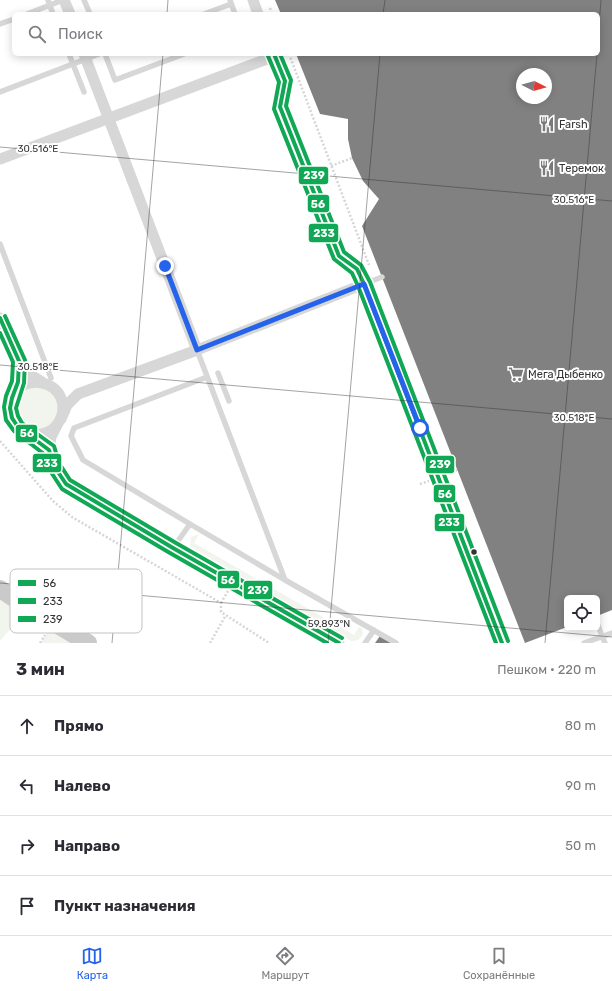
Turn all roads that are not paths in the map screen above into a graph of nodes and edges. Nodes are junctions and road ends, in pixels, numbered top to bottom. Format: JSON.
{"nodes":[{"id":1,"x":64,"y":0,"type":"edge"},
{"id":2,"x":84,"y":0,"type":"edge"},
{"id":3,"x":253,"y":0,"type":"edge"},
{"id":4,"x":231,"y":2,"type":"edge"},
{"id":5,"x":49,"y":3,"type":"edge"},
{"id":6,"x":31,"y":12,"type":"edge"},
{"id":7,"x":69,"y":12,"type":"edge"},
{"id":8,"x":89,"y":12,"type":"edge"},
{"id":9,"x":208,"y":12,"type":"edge"},
{"id":10,"x":234,"y":12,"type":"edge"},
{"id":11,"x":257,"y":12,"type":"edge"},
{"id":12,"x":12,"y":20,"type":"edge"},
{"id":13,"x":0,"y":24,"type":"edge"},
{"id":14,"x":70,"y":56,"type":"edge"},
{"id":15,"x":85,"y":56,"type":"edge"},
{"id":16,"x":106,"y":56,"type":"edge"},
{"id":17,"x":179,"y":56,"type":"edge"},
{"id":18,"x":273,"y":56,"type":"edge"},
{"id":19,"x":276,"y":56,"type":"edge"},
{"id":20,"x":73,"y":64,"type":"junction"},
{"id":21,"x":0,"y":92,"type":"edge"},
{"id":22,"x":84,"y":92,"type":"dead end"},
{"id":23,"x":108,"y":118,"type":"junction"},
{"id":24,"x":0,"y":158,"type":"edge"},
{"id":25,"x":0,"y":244,"type":"edge"},
{"id":26,"x":382,"y":277,"type":"dead end"},
{"id":27,"x":364,"y":284,"type":"junction"},
{"id":28,"x":0,"y":318,"type":"edge"},
{"id":29,"x":197,"y":350,"type":"junction"},
{"id":30,"x":19,"y":362,"type":"junction"},
{"id":31,"x":218,"y":373,"type":"dead end"},
{"id":32,"x":207,"y":377,"type":"junction"},
{"id":33,"x":47,"y":382,"type":"junction"},
{"id":34,"x":78,"y":394,"type":"junction"},
{"id":35,"x":12,"y":398,"type":"junction"},
{"id":36,"x":229,"y":401,"type":"dead end"},
{"id":37,"x":59,"y":422,"type":"junction"},
{"id":38,"x":26,"y":433,"type":"junction"},
{"id":39,"x":49,"y":450,"type":"junction"},
{"id":40,"x":190,"y":524,"type":"junction"},
{"id":41,"x":173,"y":548,"type":"junction"},
{"id":42,"x":285,"y":580,"type":"junction"},
{"id":43,"x":0,"y":589,"type":"edge"},
{"id":44,"x":10,"y":596,"type":"edge"},
{"id":45,"x":374,"y":630,"type":"junction"},
{"id":46,"x":600,"y":631,"type":"edge"},
{"id":47,"x":71,"y":633,"type":"edge"},
{"id":48,"x":612,"y":633,"type":"edge"},
{"id":49,"x":602,"y":636,"type":"junction"},
{"id":50,"x":88,"y":643,"type":"edge"},
{"id":51,"x":339,"y":643,"type":"edge"},
{"id":52,"x":365,"y":643,"type":"edge"},
{"id":53,"x":396,"y":643,"type":"edge"},
{"id":54,"x":502,"y":643,"type":"edge"},
{"id":55,"x":584,"y":643,"type":"edge"},
{"id":56,"x":605,"y":643,"type":"edge"}],
"edges":[{"from":1,"to":5,"type":"lane"},
{"from":1,"to":7,"type":"street"},
{"from":2,"to":8,"type":"lane"},
{"from":3,"to":11,"type":"street"},
{"from":4,"to":9,"type":"lane"},
{"from":4,"to":10,"type":"lane"},
{"from":5,"to":6,"type":"lane"},
{"from":12,"to":13,"type":"lane"},
{"from":14,"to":20,"type":"lane"},
{"from":15,"to":20,"type":"lane"},
{"from":15,"to":23,"type":"street"},
{"from":16,"to":17,"type":"lane"},
{"from":18,"to":23,"type":"street"},
{"from":19,"to":27,"type":"street"},
{"from":20,"to":21,"type":"lane"},
{"from":20,"to":22,"type":"lane"},
{"from":23,"to":24,"type":"street"},
{"from":23,"to":29,"type":"street"},
{"from":25,"to":33,"type":"lane"},
{"from":26,"to":27,"type":"lane"},
{"from":27,"to":29,"type":"street"},
{"from":27,"to":54,"type":"street"},
{"from":28,"to":30,"type":"street"},
{"from":29,"to":32,"type":"lane"},
{"from":29,"to":34,"type":"street"},
{"from":30,"to":33,"type":"street"},
{"from":30,"to":35,"type":"street"},
{"from":31,"to":36,"type":"lane"},
{"from":32,"to":40,"type":"lane"},
{"from":32,"to":42,"type":"lane"},
{"from":33,"to":34,"type":"street"},
{"from":33,"to":35,"type":"street"},
{"from":33,"to":37,"type":"street"},
{"from":34,"to":37,"type":"street"},
{"from":35,"to":38,"type":"street"},
{"from":37,"to":38,"type":"street"},
{"from":37,"to":39,"type":"street"},
{"from":38,"to":39,"type":"street"},
{"from":39,"to":41,"type":"street"},
{"from":40,"to":41,"type":"lane"},
{"from":40,"to":42,"type":"lane"},
{"from":41,"to":51,"type":"street"},
{"from":42,"to":45,"type":"lane"},
{"from":43,"to":44,"type":"main road"},
{"from":45,"to":52,"type":"lane"},
{"from":45,"to":53,"type":"lane"},
{"from":46,"to":49,"type":"lane"},
{"from":47,"to":50,"type":"main road"},
{"from":48,"to":49,"type":"lane"},
{"from":49,"to":55,"type":"lane"},
{"from":49,"to":56,"type":"lane"}]}
